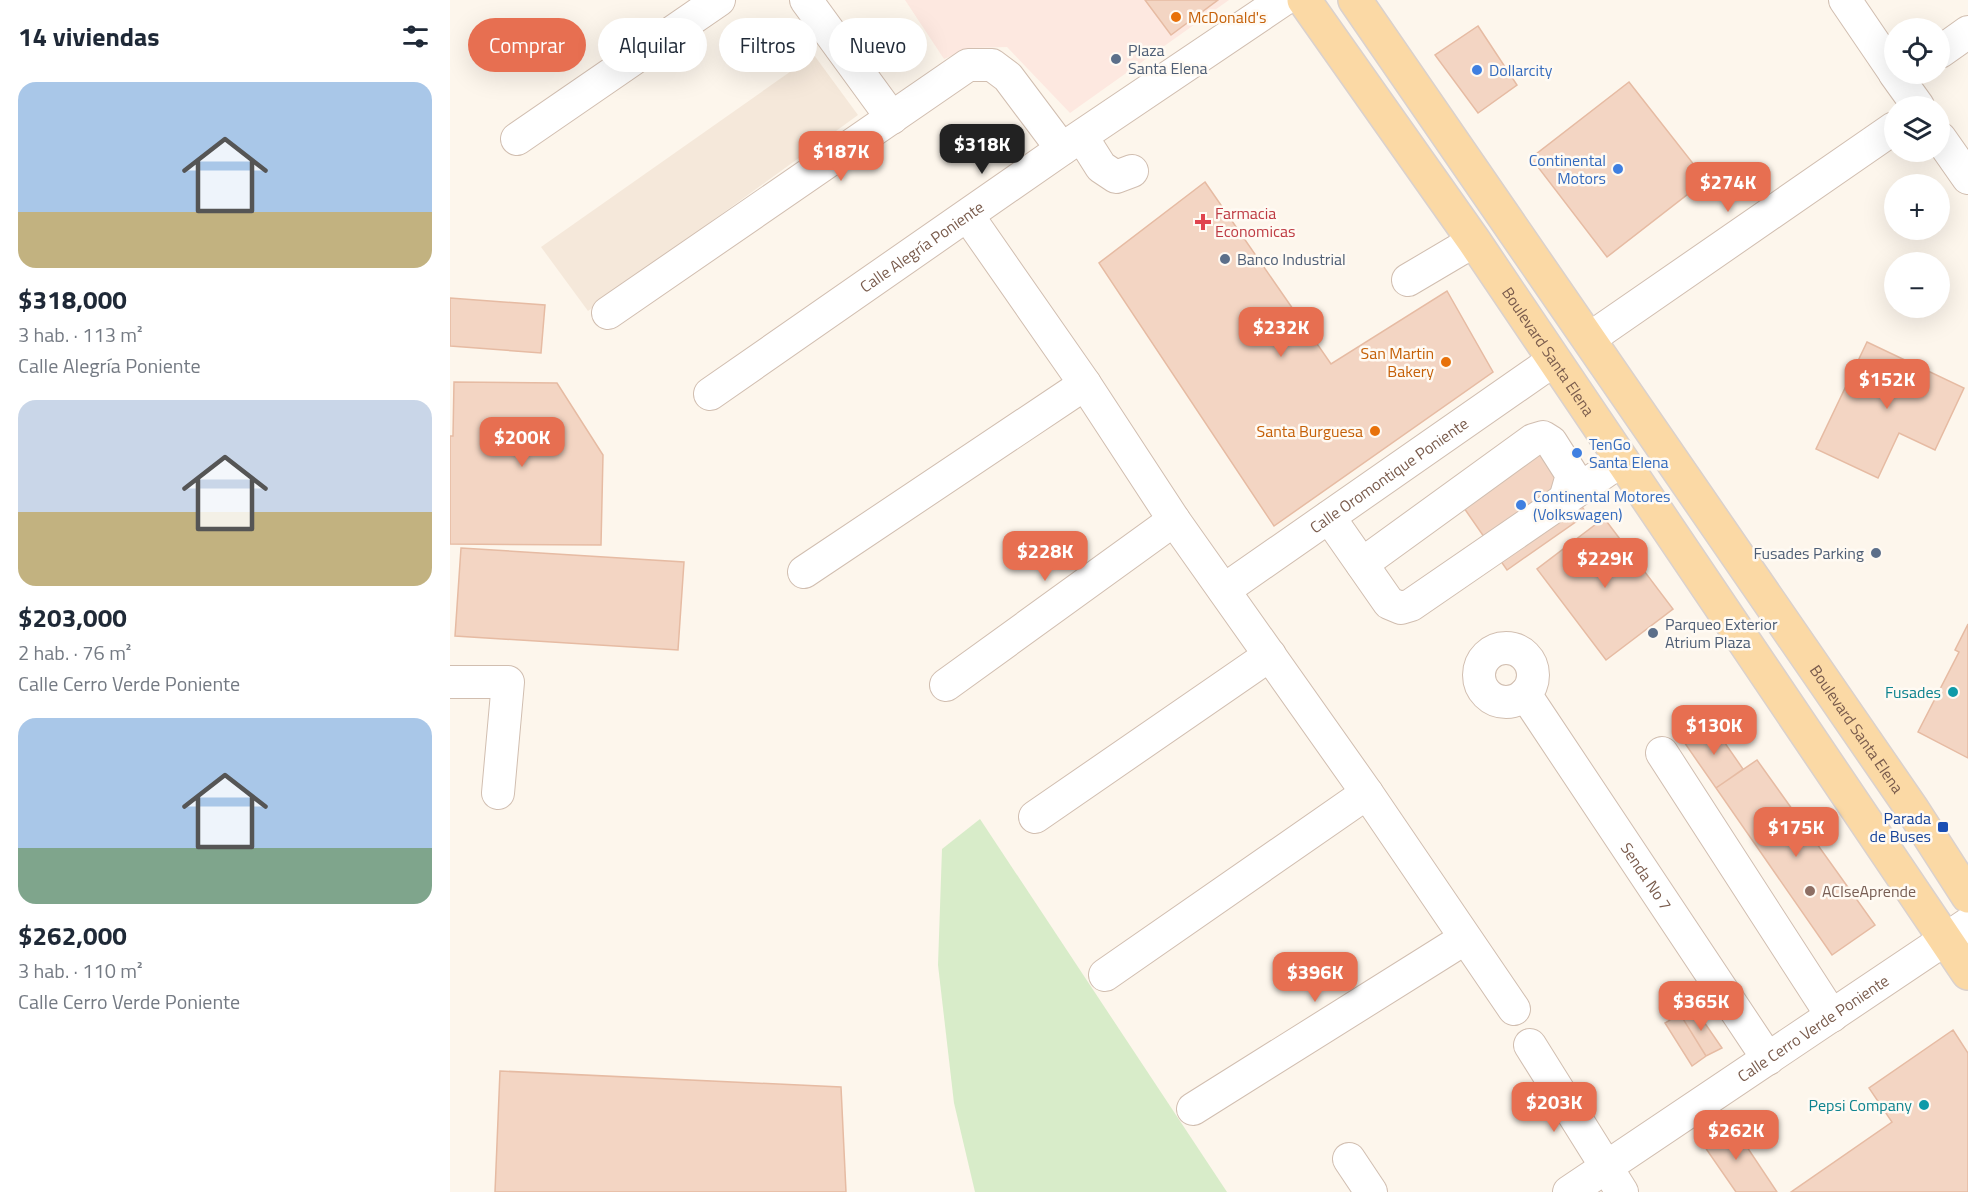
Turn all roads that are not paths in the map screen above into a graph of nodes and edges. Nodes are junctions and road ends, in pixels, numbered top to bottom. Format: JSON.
{"nodes":[{"id":1,"x":719,"y":0,"type":"edge"},
{"id":2,"x":806,"y":0,"type":"edge"},
{"id":3,"x":1283,"y":0,"type":"edge"},
{"id":4,"x":1304,"y":0,"type":"edge"},
{"id":5,"x":1336,"y":0,"type":"edge"},
{"id":6,"x":1355,"y":0,"type":"edge"},
{"id":7,"x":1845,"y":0,"type":"edge"},
{"id":8,"x":1968,"y":32,"type":"edge"},
{"id":9,"x":1950,"y":45,"type":"edge"},
{"id":10,"x":1884,"y":53,"type":"edge"},
{"id":11,"x":1413,"y":84,"type":"junction"},
{"id":12,"x":892,"y":118,"type":"junction"},
{"id":13,"x":1884,"y":135,"type":"edge"},
{"id":14,"x":518,"y":139,"type":"dead end"},
{"id":15,"x":1072,"y":143,"type":"junction"},
{"id":16,"x":1950,"y":152,"type":"edge"},
{"id":17,"x":1132,"y":171,"type":"dead end"},
{"id":18,"x":1968,"y":178,"type":"edge"},
{"id":19,"x":968,"y":216,"type":"junction"},
{"id":20,"x":1474,"y":241,"type":"junction"},
{"id":21,"x":1408,"y":280,"type":"dead end"},
{"id":22,"x":608,"y":313,"type":"dead end"},
{"id":23,"x":1590,"y":339,"type":"junction"},
{"id":24,"x":1554,"y":360,"type":"junction"},
{"id":25,"x":1085,"y":384,"type":"junction"},
{"id":26,"x":710,"y":394,"type":"dead end"},
{"id":27,"x":1622,"y":460,"type":"junction"},
{"id":28,"x":1564,"y":503,"type":"junction"},
{"id":29,"x":1329,"y":518,"type":"junction"},
{"id":30,"x":1174,"y":519,"type":"junction"},
{"id":31,"x":1362,"y":564,"type":"junction"},
{"id":32,"x":804,"y":572,"type":"dead end"},
{"id":33,"x":1224,"y":590,"type":"junction"},
{"id":34,"x":1270,"y":655,"type":"junction"},
{"id":35,"x":450,"y":682,"type":"edge"},
{"id":36,"x":946,"y":685,"type":"dead end"},
{"id":37,"x":1525,"y":694,"type":"dead end"},
{"id":38,"x":1662,"y":753,"type":"dead end"},
{"id":39,"x":498,"y":793,"type":"dead end"},
{"id":40,"x":1367,"y":794,"type":"junction"},
{"id":41,"x":1035,"y":817,"type":"dead end"},
{"id":42,"x":1968,"y":896,"type":"edge"},
{"id":43,"x":1957,"y":932,"type":"edge"},
{"id":44,"x":1464,"y":939,"type":"junction"},
{"id":45,"x":1968,"y":973,"type":"edge"},
{"id":46,"x":1105,"y":975,"type":"dead end"},
{"id":47,"x":1514,"y":1009,"type":"dead end"},
{"id":48,"x":1832,"y":1016,"type":"junction"},
{"id":49,"x":1530,"y":1045,"type":"dead end"},
{"id":50,"x":1767,"y":1059,"type":"junction"},
{"id":51,"x":1193,"y":1109,"type":"dead end"},
{"id":52,"x":1349,"y":1159,"type":"dead end"},
{"id":53,"x":1613,"y":1180,"type":"edge"},
{"id":54,"x":1371,"y":1192,"type":"edge"},
{"id":55,"x":1569,"y":1192,"type":"edge"}],
"edges":[{"from":1,"to":14,"type":"street"},
{"from":2,"to":12,"type":"street"},
{"from":3,"to":15,"type":"street","name":"Calle Alegría Poniente"},
{"from":4,"to":20,"type":"main road","name":"Boulevard Santa Elena"},
{"from":5,"to":11,"type":"main road"},
{"from":6,"to":11,"type":"main road","name":"Boulevard Santa Elena"},
{"from":7,"to":10,"type":"street"},
{"from":8,"to":9,"type":"street"},
{"from":11,"to":23,"type":"main road","name":"Boulevard Santa Elena"},
{"from":12,"to":15,"type":"street"},
{"from":12,"to":22,"type":"street"},
{"from":13,"to":23,"type":"street"},
{"from":15,"to":17,"type":"street"},
{"from":15,"to":19,"type":"street","name":"Calle Alegría Poniente"},
{"from":16,"to":18,"type":"street"},
{"from":19,"to":25,"type":"street"},
{"from":19,"to":26,"type":"street","name":"Calle Alegría Poniente"},
{"from":20,"to":21,"type":"street"},
{"from":20,"to":24,"type":"main road","name":"Boulevard Santa Elena"},
{"from":23,"to":42,"type":"main road","name":"Boulevard Santa Elena"},
{"from":24,"to":27,"type":"main road","name":"Boulevard Santa Elena"},
{"from":24,"to":29,"type":"street","name":"Calle Oromontique Poniente"},
{"from":25,"to":30,"type":"street"},
{"from":25,"to":32,"type":"street"},
{"from":27,"to":28,"type":"street"},
{"from":27,"to":43,"type":"main road","name":"Boulevard Santa Elena"},
{"from":28,"to":31,"type":"street"},
{"from":28,"to":31,"type":"street"},
{"from":29,"to":31,"type":"street"},
{"from":29,"to":33,"type":"street","name":"Calle Oromontique Poniente"},
{"from":30,"to":33,"type":"street"},
{"from":30,"to":36,"type":"street"},
{"from":33,"to":34,"type":"street"},
{"from":34,"to":40,"type":"street"},
{"from":34,"to":41,"type":"street"},
{"from":35,"to":39,"type":"street"},
{"from":37,"to":50,"type":"street","name":"Senda No 7"},
{"from":38,"to":48,"type":"street"},
{"from":40,"to":44,"type":"street"},
{"from":40,"to":46,"type":"street"},
{"from":43,"to":45,"type":"main road","name":"Boulevard Santa Elena"},
{"from":43,"to":48,"type":"street","name":"Calle Cerro Verde Poniente"},
{"from":44,"to":47,"type":"street"},
{"from":44,"to":51,"type":"street"},
{"from":48,"to":50,"type":"street","name":"Calle Cerro Verde Poniente"},
{"from":49,"to":53,"type":"street"},
{"from":50,"to":53,"type":"street","name":"Calle Cerro Verde Poniente"},
{"from":52,"to":54,"type":"street"},
{"from":53,"to":55,"type":"street","name":"Calle Cerro Verde Poniente"}]}
